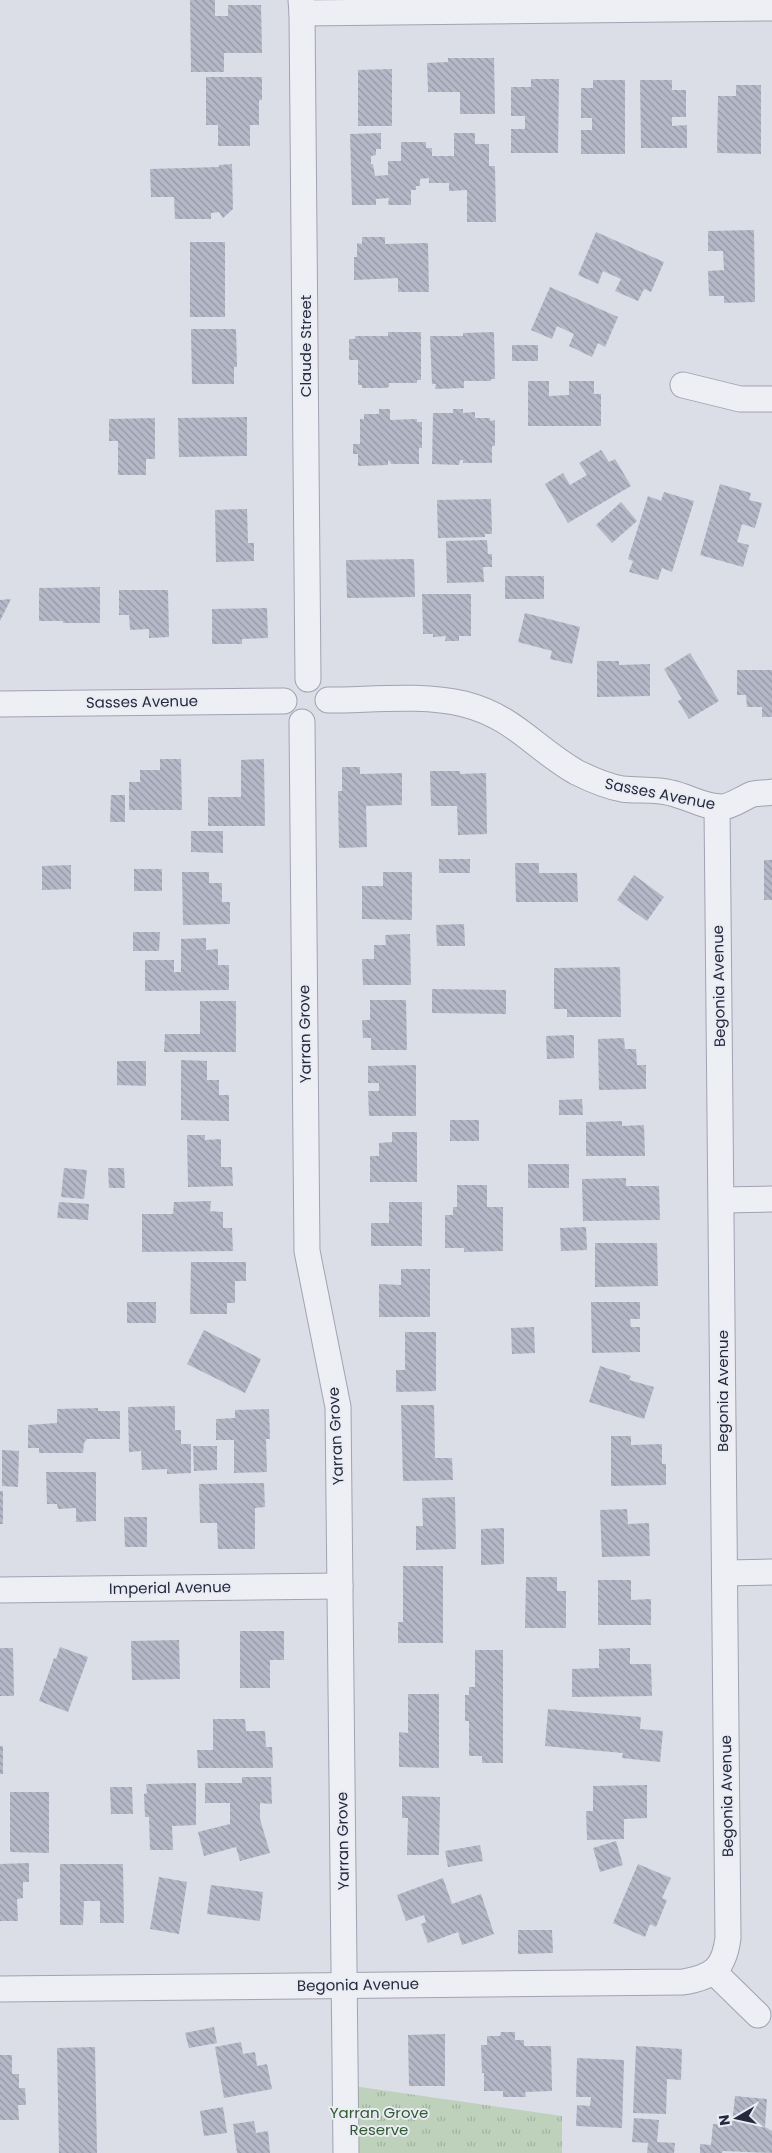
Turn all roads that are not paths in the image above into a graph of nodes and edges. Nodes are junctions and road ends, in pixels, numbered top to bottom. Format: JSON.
{"nodes":[{"id":1,"x":301,"y":7,"type":"edge"},
{"id":2,"x":772,"y":8,"type":"edge"},
{"id":3,"x":683,"y":385,"type":"dead end"},
{"id":4,"x":772,"y":399,"type":"edge"},
{"id":5,"x":308,"y":679,"type":"junction"},
{"id":6,"x":328,"y":700,"type":"junction"},
{"id":7,"x":284,"y":701,"type":"junction"},
{"id":8,"x":0,"y":704,"type":"edge"},
{"id":9,"x":302,"y":722,"type":"junction"},
{"id":10,"x":772,"y":792,"type":"edge"},
{"id":11,"x":716,"y":806,"type":"junction"},
{"id":12,"x":722,"y":1200,"type":"junction"},
{"id":13,"x":772,"y":1200,"type":"edge"},
{"id":14,"x":772,"y":1572,"type":"edge"},
{"id":15,"x":725,"y":1573,"type":"junction"},
{"id":16,"x":340,"y":1586,"type":"junction"},
{"id":17,"x":0,"y":1590,"type":"edge"},
{"id":18,"x":714,"y":1972,"type":"junction"},
{"id":19,"x":345,"y":1985,"type":"junction"},
{"id":20,"x":0,"y":1989,"type":"edge"},
{"id":21,"x":758,"y":2015,"type":"dead end"},
{"id":22,"x":346,"y":2153,"type":"edge"}],
"edges":[{"from":1,"to":2,"type":"street"},
{"from":1,"to":5,"type":"street","name":"Claude Street"},
{"from":3,"to":4,"type":"street"},
{"from":5,"to":6,"type":"street"},
{"from":5,"to":7,"type":"street"},
{"from":6,"to":9,"type":"street"},
{"from":6,"to":11,"type":"street","name":"Sasses Avenue"},
{"from":7,"to":8,"type":"street","name":"Sasses Avenue"},
{"from":7,"to":9,"type":"street"},
{"from":9,"to":16,"type":"street","name":"Yarran Grove"},
{"from":10,"to":11,"type":"street","name":"Sasses Avenue"},
{"from":11,"to":12,"type":"street","name":"Begonia Avenue"},
{"from":12,"to":13,"type":"street"},
{"from":12,"to":15,"type":"street","name":"Begonia Avenue"},
{"from":14,"to":15,"type":"street"},
{"from":15,"to":18,"type":"street","name":"Begonia Avenue"},
{"from":16,"to":17,"type":"street","name":"Imperial Avenue"},
{"from":16,"to":19,"type":"street","name":"Yarran Grove"},
{"from":18,"to":19,"type":"street","name":"Begonia Avenue"},
{"from":18,"to":21,"type":"street"},
{"from":19,"to":20,"type":"street","name":"Begonia Avenue"},
{"from":19,"to":22,"type":"street","name":"Yarran Grove"}]}
